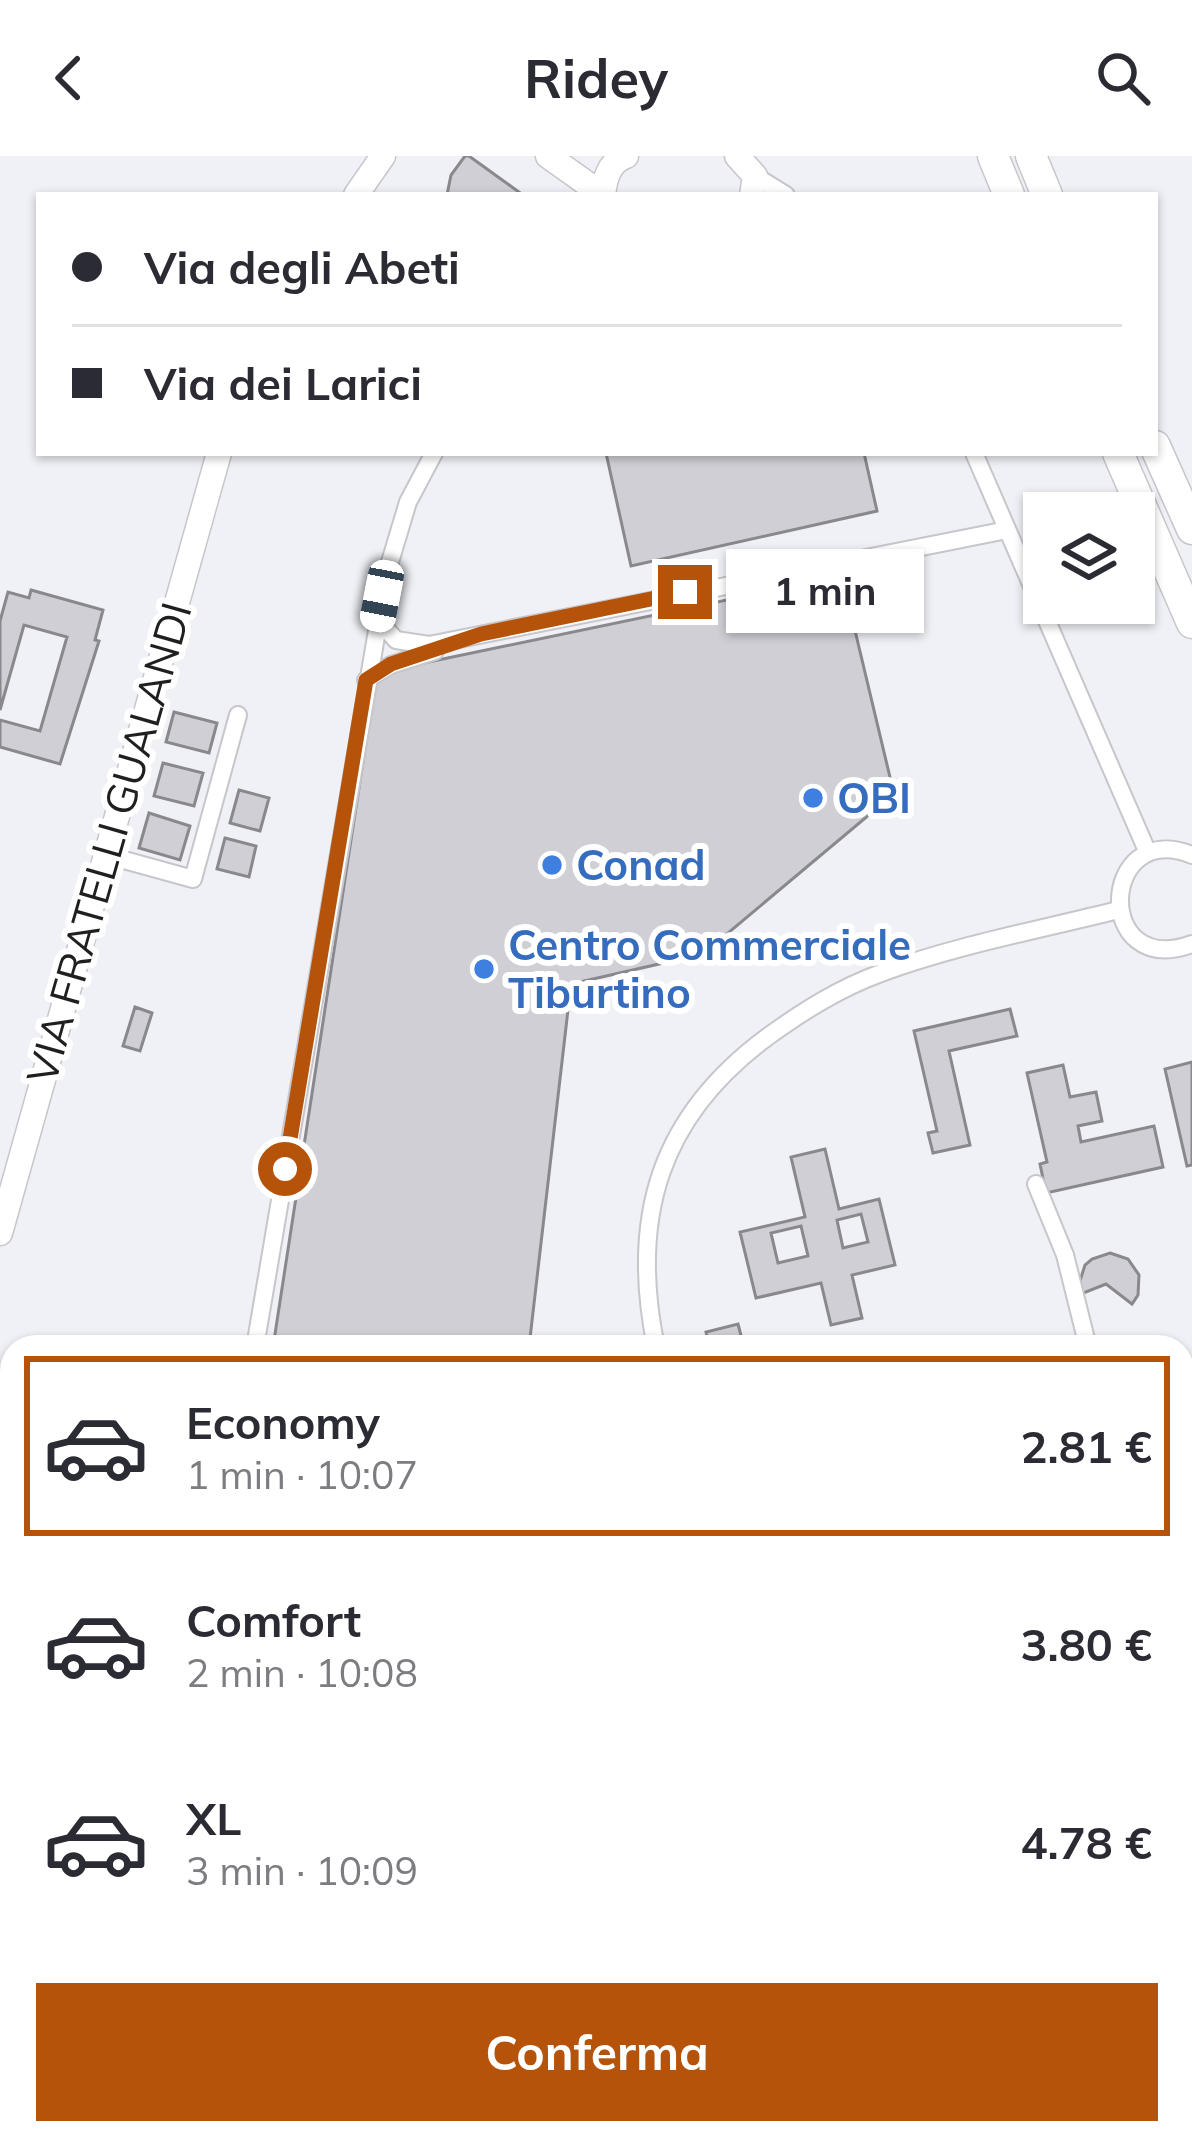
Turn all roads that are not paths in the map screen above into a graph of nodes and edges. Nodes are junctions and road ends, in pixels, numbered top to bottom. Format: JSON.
{"nodes":[{"id":1,"x":383,"y":156,"type":"edge"},
{"id":2,"x":548,"y":156,"type":"edge"},
{"id":3,"x":626,"y":156,"type":"edge"},
{"id":4,"x":736,"y":156,"type":"edge"},
{"id":5,"x":992,"y":156,"type":"edge"},
{"id":6,"x":1031,"y":156,"type":"edge"},
{"id":7,"x":576,"y":183,"type":"edge"},
{"id":8,"x":753,"y":186,"type":"edge"},
{"id":9,"x":358,"y":192,"type":"edge"},
{"id":10,"x":603,"y":192,"type":"edge"},
{"id":11,"x":1008,"y":192,"type":"edge"},
{"id":12,"x":1046,"y":192,"type":"edge"},
{"id":13,"x":1158,"y":453,"type":"edge"},
{"id":14,"x":218,"y":456,"type":"edge"},
{"id":15,"x":432,"y":456,"type":"edge"},
{"id":16,"x":975,"y":456,"type":"edge"},
{"id":17,"x":1119,"y":456,"type":"edge"},
{"id":18,"x":1192,"y":529,"type":"edge"},
{"id":19,"x":1007,"y":530,"type":"junction"},
{"id":20,"x":1192,"y":623,"type":"edge"},
{"id":21,"x":481,"y":634,"type":"junction"},
{"id":22,"x":374,"y":637,"type":"junction"},
{"id":23,"x":412,"y":658,"type":"junction"},
{"id":24,"x":366,"y":680,"type":"junction"},
{"id":25,"x":238,"y":716,"type":"dead end"},
{"id":26,"x":1148,"y":853,"type":"junction"},
{"id":27,"x":106,"y":855,"type":"junction"},
{"id":28,"x":1192,"y":855,"type":"edge"},
{"id":29,"x":1118,"y":910,"type":"junction"},
{"id":30,"x":1192,"y":944,"type":"edge"},
{"id":31,"x":1160,"y":950,"type":"junction"},
{"id":32,"x":1192,"y":957,"type":"edge"},
{"id":33,"x":1036,"y":1184,"type":"dead end"},
{"id":34,"x":0,"y":1233,"type":"edge"},
{"id":35,"x":257,"y":1335,"type":"edge"},
{"id":36,"x":655,"y":1335,"type":"edge"},
{"id":37,"x":1085,"y":1335,"type":"edge"}],
"edges":[{"from":1,"to":9,"type":"street"},
{"from":2,"to":7,"type":"street"},
{"from":3,"to":10,"type":"street"},
{"from":4,"to":8,"type":"street"},
{"from":5,"to":11,"type":"highway"},
{"from":6,"to":12,"type":"highway"},
{"from":13,"to":18,"type":"highway"},
{"from":14,"to":27,"type":"street","name":"VIA FRATELLI GUALANDI"},
{"from":15,"to":22,"type":"street"},
{"from":16,"to":19,"type":"street"},
{"from":17,"to":20,"type":"highway"},
{"from":19,"to":21,"type":"street"},
{"from":19,"to":26,"type":"street"},
{"from":21,"to":22,"type":"street"},
{"from":21,"to":23,"type":"street"},
{"from":22,"to":23,"type":"street"},
{"from":22,"to":24,"type":"street"},
{"from":23,"to":24,"type":"street"},
{"from":24,"to":35,"type":"street"},
{"from":25,"to":27,"type":"street"},
{"from":26,"to":28,"type":"street"},
{"from":26,"to":29,"type":"street"},
{"from":27,"to":34,"type":"street","name":"VIA FRATELLI GUALANDI"},
{"from":29,"to":31,"type":"street"},
{"from":29,"to":36,"type":"street"},
{"from":30,"to":31,"type":"street"},
{"from":31,"to":32,"type":"street"},
{"from":33,"to":37,"type":"street"}]}
